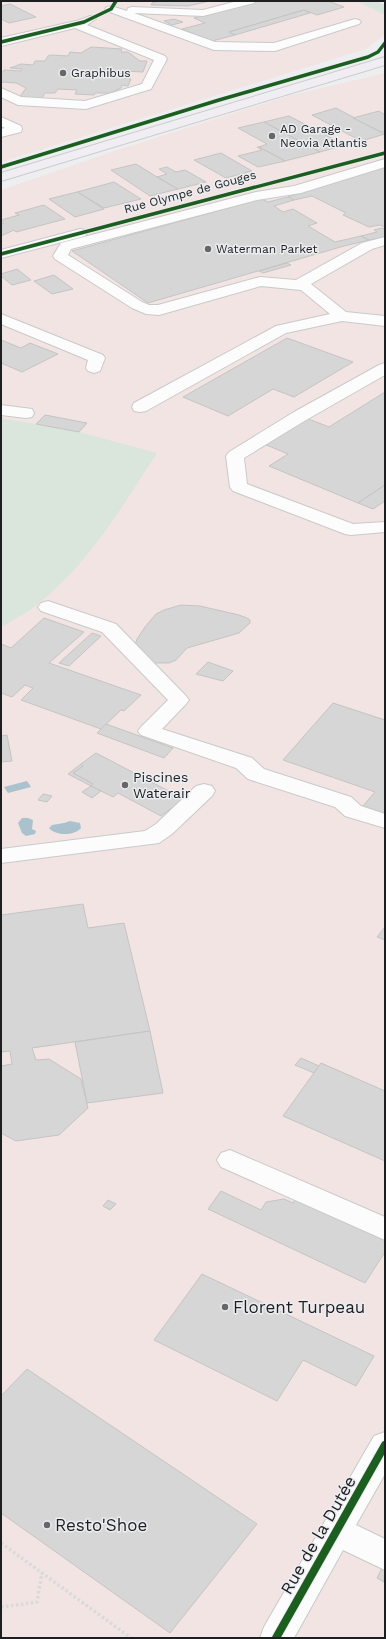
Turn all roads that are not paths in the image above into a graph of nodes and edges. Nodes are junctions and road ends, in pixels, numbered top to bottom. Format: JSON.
{"nodes":[{"id":1,"x":146,"y":1,"type":"edge"},
{"id":2,"x":152,"y":1,"type":"edge"},
{"id":3,"x":250,"y":1,"type":"edge"},
{"id":4,"x":114,"y":5,"type":"edge"},
{"id":5,"x":355,"y":22,"type":"dead end"},
{"id":6,"x":76,"y":24,"type":"junction"},
{"id":7,"x":95,"y":32,"type":"junction"},
{"id":8,"x":74,"y":38,"type":"dead end"},
{"id":9,"x":1,"y":42,"type":"edge"},
{"id":10,"x":385,"y":61,"type":"edge"},
{"id":11,"x":1,"y":92,"type":"edge"},
{"id":12,"x":1,"y":121,"type":"edge"},
{"id":13,"x":1,"y":133,"type":"edge"},
{"id":14,"x":385,"y":152,"type":"edge"},
{"id":15,"x":385,"y":163,"type":"edge"},
{"id":16,"x":1,"y":177,"type":"edge"},
{"id":17,"x":385,"y":241,"type":"edge"},
{"id":18,"x":1,"y":254,"type":"edge"},
{"id":19,"x":298,"y":284,"type":"junction"},
{"id":20,"x":342,"y":316,"type":"junction"},
{"id":21,"x":1,"y":319,"type":"edge"},
{"id":22,"x":385,"y":321,"type":"edge"},
{"id":23,"x":94,"y":368,"type":"dead end"},
{"id":24,"x":385,"y":368,"type":"edge"},
{"id":25,"x":140,"y":407,"type":"dead end"},
{"id":26,"x":1,"y":410,"type":"edge"},
{"id":27,"x":26,"y":412,"type":"dead end"},
{"id":28,"x":385,"y":527,"type":"edge"},
{"id":29,"x":48,"y":608,"type":"dead end"},
{"id":30,"x":204,"y":791,"type":"dead end"},
{"id":31,"x":385,"y":821,"type":"edge"},
{"id":32,"x":1,"y":856,"type":"edge"},
{"id":33,"x":230,"y":1160,"type":"dead end"},
{"id":34,"x":385,"y":1230,"type":"edge"},
{"id":35,"x":385,"y":1445,"type":"edge"},
{"id":36,"x":336,"y":1531,"type":"junction"},
{"id":37,"x":385,"y":1555,"type":"edge"},
{"id":38,"x":276,"y":1638,"type":"edge"}],
"edges":[{"from":1,"to":2,"type":"street"},
{"from":3,"to":4,"type":"street"},
{"from":4,"to":5,"type":"street"},
{"from":4,"to":6,"type":"street"},
{"from":6,"to":7,"type":"street"},
{"from":6,"to":9,"type":"street"},
{"from":7,"to":8,"type":"street"},
{"from":7,"to":11,"type":"street"},
{"from":10,"to":16,"type":"main road"},
{"from":12,"to":13,"type":"street"},
{"from":14,"to":18,"type":"street","name":"Rue Olympe de Gouges"},
{"from":15,"to":19,"type":"street"},
{"from":17,"to":19,"type":"street"},
{"from":19,"to":20,"type":"street"},
{"from":20,"to":22,"type":"street"},
{"from":20,"to":25,"type":"street"},
{"from":21,"to":23,"type":"street"},
{"from":24,"to":28,"type":"street"},
{"from":26,"to":27,"type":"street"},
{"from":29,"to":31,"type":"street"},
{"from":30,"to":32,"type":"street"},
{"from":33,"to":34,"type":"street"},
{"from":35,"to":36,"type":"street","name":"Rue de la Dutée"},
{"from":36,"to":37,"type":"street"},
{"from":36,"to":38,"type":"street","name":"Rue de la Dutée"}]}
